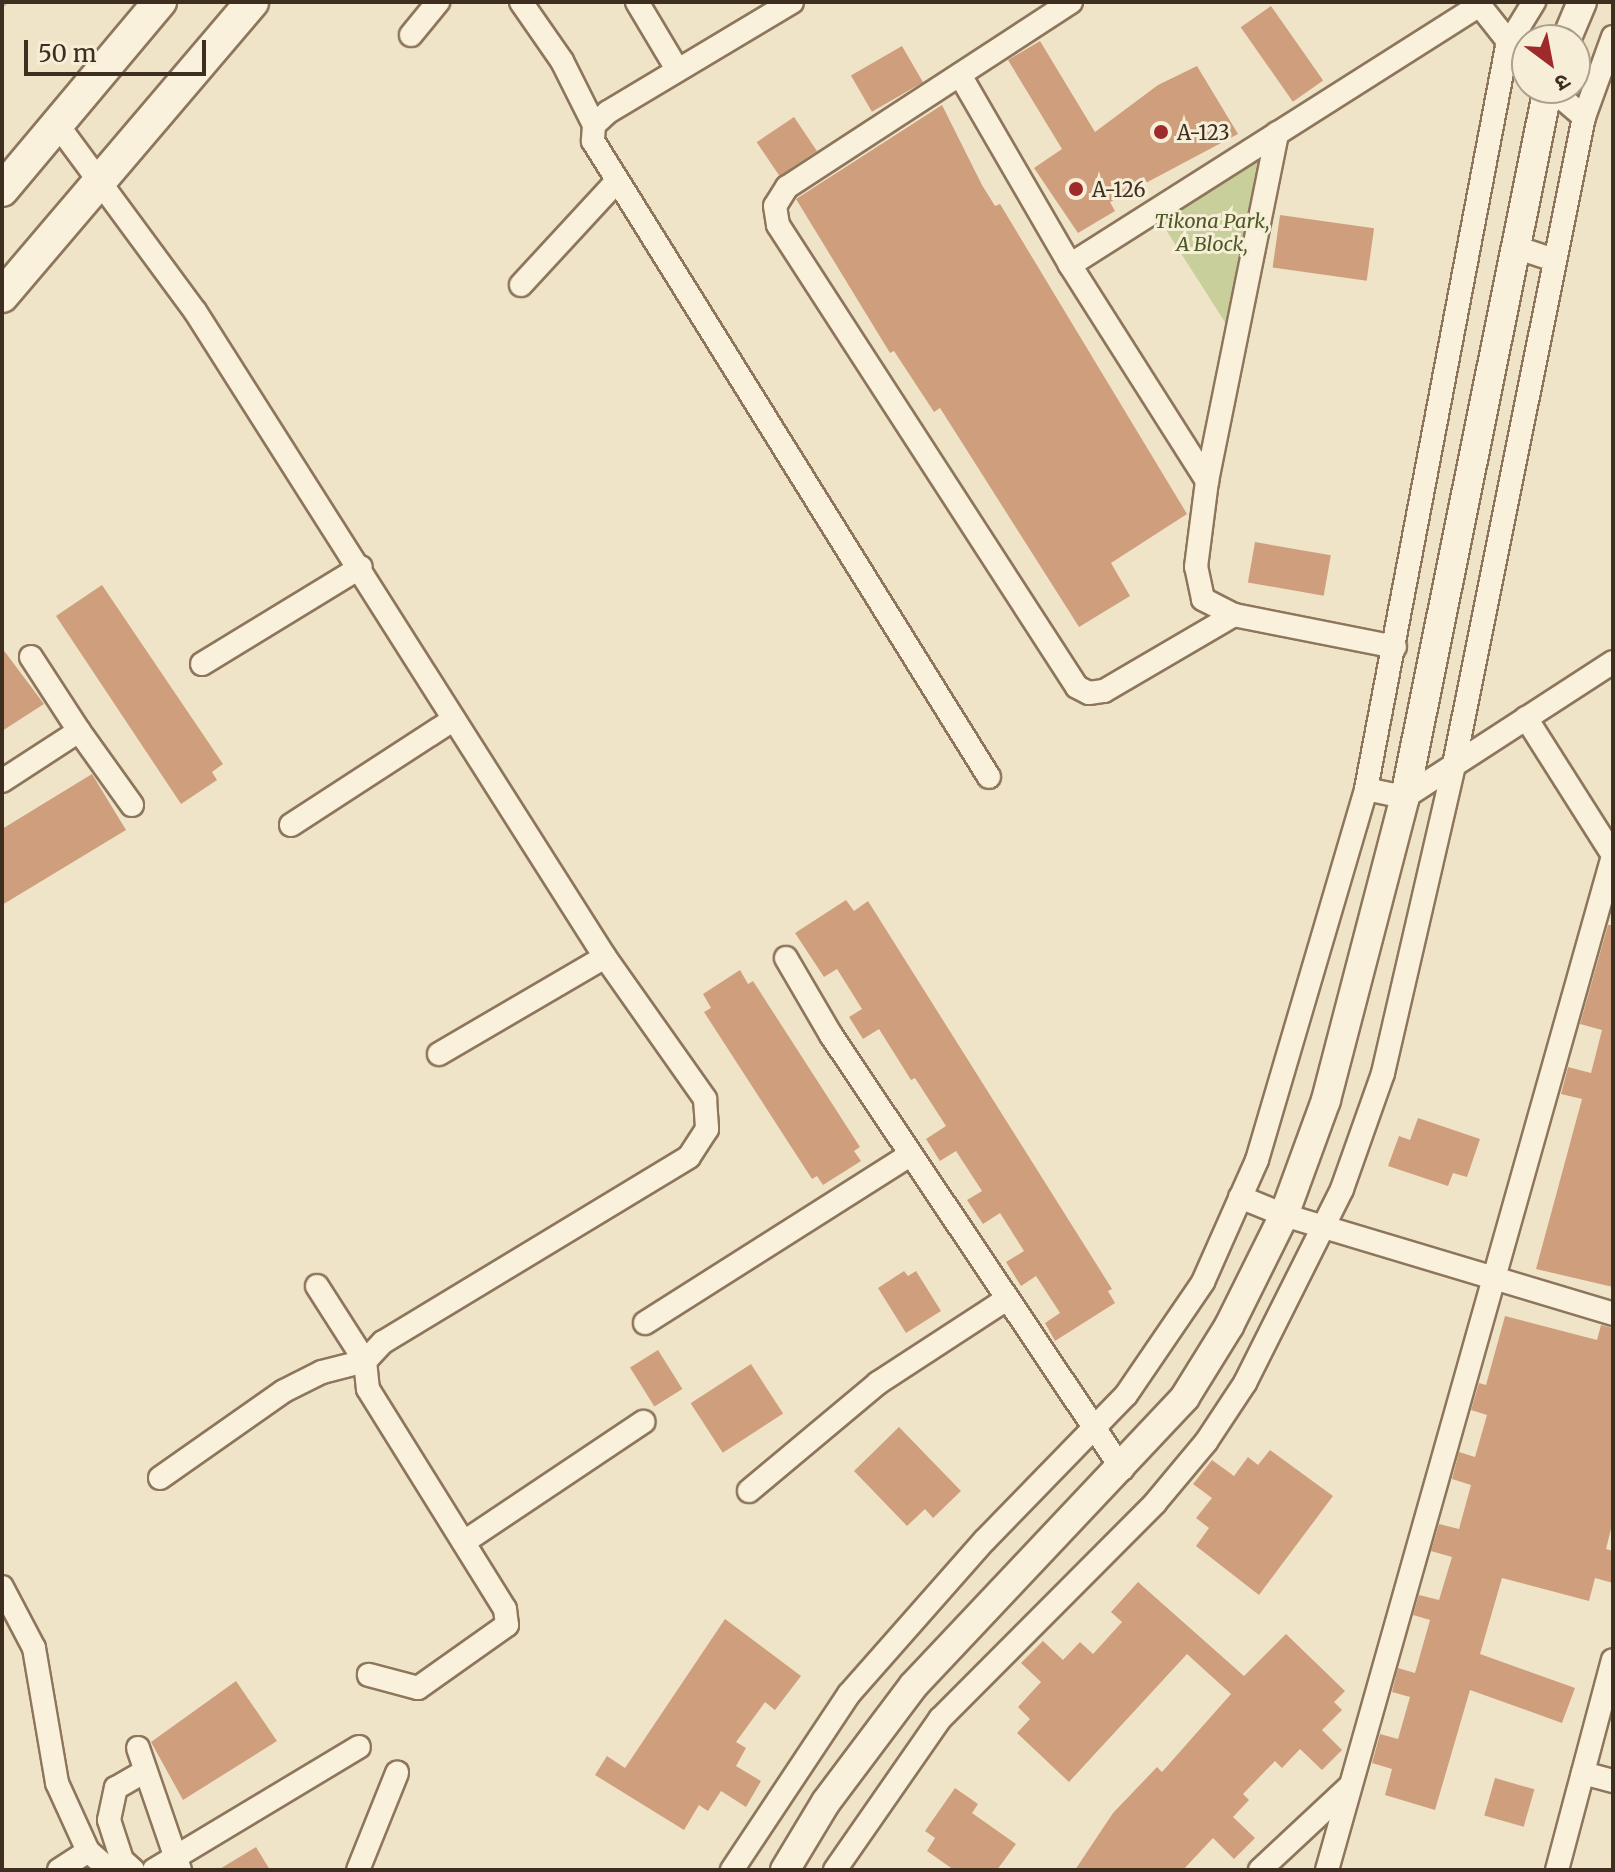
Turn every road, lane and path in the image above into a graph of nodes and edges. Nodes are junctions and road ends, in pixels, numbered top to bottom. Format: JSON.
{"nodes":[{"id":1,"x":160,"y":2,"type":"edge"},
{"id":2,"x":252,"y":2,"type":"edge"},
{"id":3,"x":438,"y":2,"type":"edge"},
{"id":4,"x":521,"y":2,"type":"edge"},
{"id":5,"x":637,"y":2,"type":"edge"},
{"id":6,"x":792,"y":2,"type":"edge"},
{"id":7,"x":1071,"y":2,"type":"edge"},
{"id":8,"x":1534,"y":2,"type":"edge"},
{"id":9,"x":1582,"y":2,"type":"edge"},
{"id":10,"x":1478,"y":3,"type":"edge"},
{"id":11,"x":1573,"y":24,"type":"edge"},
{"id":12,"x":411,"y":35,"type":"dead end"},
{"id":13,"x":1613,"y":37,"type":"edge"},
{"id":14,"x":1507,"y":46,"type":"junction"},
{"id":15,"x":1511,"y":50,"type":"edge"},
{"id":16,"x":677,"y":69,"type":"junction"},
{"id":17,"x":960,"y":75,"type":"junction"},
{"id":18,"x":1546,"y":104,"type":"edge"},
{"id":19,"x":1568,"y":104,"type":"edge"},
{"id":20,"x":1584,"y":117,"type":"junction"},
{"id":21,"x":57,"y":124,"type":"junction"},
{"id":22,"x":594,"y":125,"type":"junction"},
{"id":23,"x":1277,"y":133,"type":"junction"},
{"id":24,"x":101,"y":178,"type":"junction"},
{"id":25,"x":615,"y":183,"type":"junction"},
{"id":26,"x":2,"y":190,"type":"edge"},
{"id":27,"x":1515,"y":247,"type":"junction"},
{"id":28,"x":1554,"y":260,"type":"junction"},
{"id":29,"x":1070,"y":265,"type":"junction"},
{"id":30,"x":521,"y":285,"type":"dead end"},
{"id":31,"x":2,"y":296,"type":"edge"},
{"id":32,"x":1207,"y":481,"type":"junction"},
{"id":33,"x":361,"y":567,"type":"junction"},
{"id":34,"x":1234,"y":615,"type":"junction"},
{"id":35,"x":1395,"y":647,"type":"junction"},
{"id":36,"x":31,"y":657,"type":"dead end"},
{"id":37,"x":1613,"y":662,"type":"edge"},
{"id":38,"x":202,"y":664,"type":"dead end"},
{"id":39,"x":1526,"y":718,"type":"junction"},
{"id":40,"x":454,"y":719,"type":"junction"},
{"id":41,"x":79,"y":731,"type":"junction"},
{"id":42,"x":1454,"y":765,"type":"junction"},
{"id":43,"x":989,"y":777,"type":"dead end"},
{"id":44,"x":2,"y":781,"type":"edge"},
{"id":45,"x":1366,"y":789,"type":"junction"},
{"id":46,"x":1405,"y":797,"type":"junction"},
{"id":47,"x":132,"y":805,"type":"dead end"},
{"id":48,"x":291,"y":825,"type":"dead end"},
{"id":49,"x":1613,"y":855,"type":"edge"},
{"id":50,"x":605,"y":957,"type":"junction"},
{"id":51,"x":786,"y":958,"type":"dead end"},
{"id":52,"x":439,"y":1054,"type":"dead end"},
{"id":53,"x":910,"y":1155,"type":"junction"},
{"id":54,"x":1240,"y":1197,"type":"junction"},
{"id":55,"x":1284,"y":1215,"type":"junction"},
{"id":56,"x":1325,"y":1227,"type":"junction"},
{"id":57,"x":1495,"y":1276,"type":"junction"},
{"id":58,"x":317,"y":1286,"type":"dead end"},
{"id":59,"x":1007,"y":1299,"type":"junction"},
{"id":60,"x":1613,"y":1314,"type":"edge"},
{"id":61,"x":645,"y":1323,"type":"dead end"},
{"id":62,"x":365,"y":1361,"type":"junction"},
{"id":63,"x":643,"y":1422,"type":"dead end"},
{"id":64,"x":1093,"y":1426,"type":"junction"},
{"id":65,"x":1122,"y":1469,"type":"junction"},
{"id":66,"x":160,"y":1478,"type":"dead end"},
{"id":67,"x":749,"y":1491,"type":"dead end"},
{"id":68,"x":464,"y":1542,"type":"junction"},
{"id":69,"x":2,"y":1587,"type":"edge"},
{"id":70,"x":1613,"y":1660,"type":"edge"},
{"id":71,"x":369,"y":1675,"type":"dead end"},
{"id":72,"x":359,"y":1747,"type":"dead end"},
{"id":73,"x":138,"y":1748,"type":"dead end"},
{"id":74,"x":146,"y":1771,"type":"junction"},
{"id":75,"x":397,"y":1773,"type":"dead end"},
{"id":76,"x":1583,"y":1773,"type":"junction"},
{"id":77,"x":1613,"y":1781,"type":"edge"},
{"id":78,"x":1349,"y":1788,"type":"junction"},
{"id":79,"x":88,"y":1851,"type":"junction"},
{"id":80,"x":178,"y":1865,"type":"edge"},
{"id":81,"x":59,"y":1870,"type":"edge"},
{"id":82,"x":110,"y":1870,"type":"edge"},
{"id":83,"x":133,"y":1870,"type":"edge"},
{"id":84,"x":154,"y":1870,"type":"edge"},
{"id":85,"x":358,"y":1870,"type":"edge"},
{"id":86,"x":732,"y":1870,"type":"edge"},
{"id":87,"x":785,"y":1870,"type":"edge"},
{"id":88,"x":835,"y":1870,"type":"edge"},
{"id":89,"x":1260,"y":1870,"type":"edge"},
{"id":90,"x":1327,"y":1870,"type":"edge"},
{"id":91,"x":1557,"y":1870,"type":"edge"}],
"edges":[{"from":1,"to":21,"type":"main road"},
{"from":2,"to":24,"type":"main road"},
{"from":3,"to":12,"type":"street"},
{"from":4,"to":22,"type":"street"},
{"from":5,"to":16,"type":"street"},
{"from":6,"to":16,"type":"street"},
{"from":7,"to":17,"type":"street"},
{"from":8,"to":14,"type":"street"},
{"from":9,"to":11,"type":"street"},
{"from":10,"to":14,"type":"street"},
{"from":10,"to":23,"type":"street"},
{"from":13,"to":20,"type":"street"},
{"from":14,"to":15,"type":"street"},
{"from":14,"to":35,"type":"street"},
{"from":16,"to":22,"type":"street"},
{"from":17,"to":29,"type":"street"},
{"from":17,"to":34,"type":"street"},
{"from":18,"to":27,"type":"street"},
{"from":19,"to":20,"type":"street"},
{"from":20,"to":28,"type":"street"},
{"from":21,"to":24,"type":"street"},
{"from":21,"to":26,"type":"main road"},
{"from":22,"to":25,"type":"street"},
{"from":23,"to":29,"type":"street"},
{"from":23,"to":32,"type":"street"},
{"from":24,"to":31,"type":"main road"},
{"from":24,"to":33,"type":"street"},
{"from":25,"to":30,"type":"street"},
{"from":25,"to":43,"type":"street"},
{"from":27,"to":28,"type":"street"},
{"from":27,"to":46,"type":"street"},
{"from":28,"to":42,"type":"street"},
{"from":29,"to":32,"type":"street"},
{"from":32,"to":34,"type":"street"},
{"from":33,"to":38,"type":"street"},
{"from":33,"to":40,"type":"street"},
{"from":34,"to":35,"type":"street"},
{"from":35,"to":45,"type":"street"},
{"from":36,"to":41,"type":"street"},
{"from":37,"to":39,"type":"street"},
{"from":39,"to":42,"type":"street"},
{"from":39,"to":49,"type":"street"},
{"from":40,"to":48,"type":"street"},
{"from":40,"to":50,"type":"street"},
{"from":41,"to":44,"type":"street"},
{"from":41,"to":47,"type":"street"},
{"from":42,"to":46,"type":"street"},
{"from":42,"to":56,"type":"street"},
{"from":45,"to":46,"type":"street"},
{"from":45,"to":54,"type":"street"},
{"from":46,"to":55,"type":"street"},
{"from":49,"to":57,"type":"street"},
{"from":50,"to":52,"type":"street"},
{"from":50,"to":62,"type":"street"},
{"from":51,"to":53,"type":"street"},
{"from":53,"to":59,"type":"street"},
{"from":53,"to":61,"type":"street"},
{"from":54,"to":55,"type":"street"},
{"from":54,"to":64,"type":"street"},
{"from":55,"to":56,"type":"street"},
{"from":55,"to":65,"type":"street"},
{"from":56,"to":57,"type":"street"},
{"from":56,"to":88,"type":"street"},
{"from":57,"to":60,"type":"street"},
{"from":57,"to":78,"type":"street"},
{"from":58,"to":62,"type":"street"},
{"from":59,"to":64,"type":"street"},
{"from":59,"to":67,"type":"street"},
{"from":62,"to":66,"type":"street"},
{"from":62,"to":68,"type":"street"},
{"from":63,"to":68,"type":"street"},
{"from":64,"to":65,"type":"street"},
{"from":64,"to":86,"type":"street"},
{"from":65,"to":87,"type":"street"},
{"from":68,"to":71,"type":"street"},
{"from":69,"to":79,"type":"street"},
{"from":70,"to":76,"type":"street"},
{"from":72,"to":80,"type":"street"},
{"from":73,"to":74,"type":"street"},
{"from":74,"to":80,"type":"street"},
{"from":74,"to":83,"type":"street"},
{"from":75,"to":85,"type":"street"},
{"from":76,"to":77,"type":"street"},
{"from":76,"to":91,"type":"street"},
{"from":78,"to":89,"type":"street"},
{"from":78,"to":90,"type":"street"},
{"from":79,"to":81,"type":"street"},
{"from":79,"to":82,"type":"street"},
{"from":80,"to":84,"type":"street"}]}
